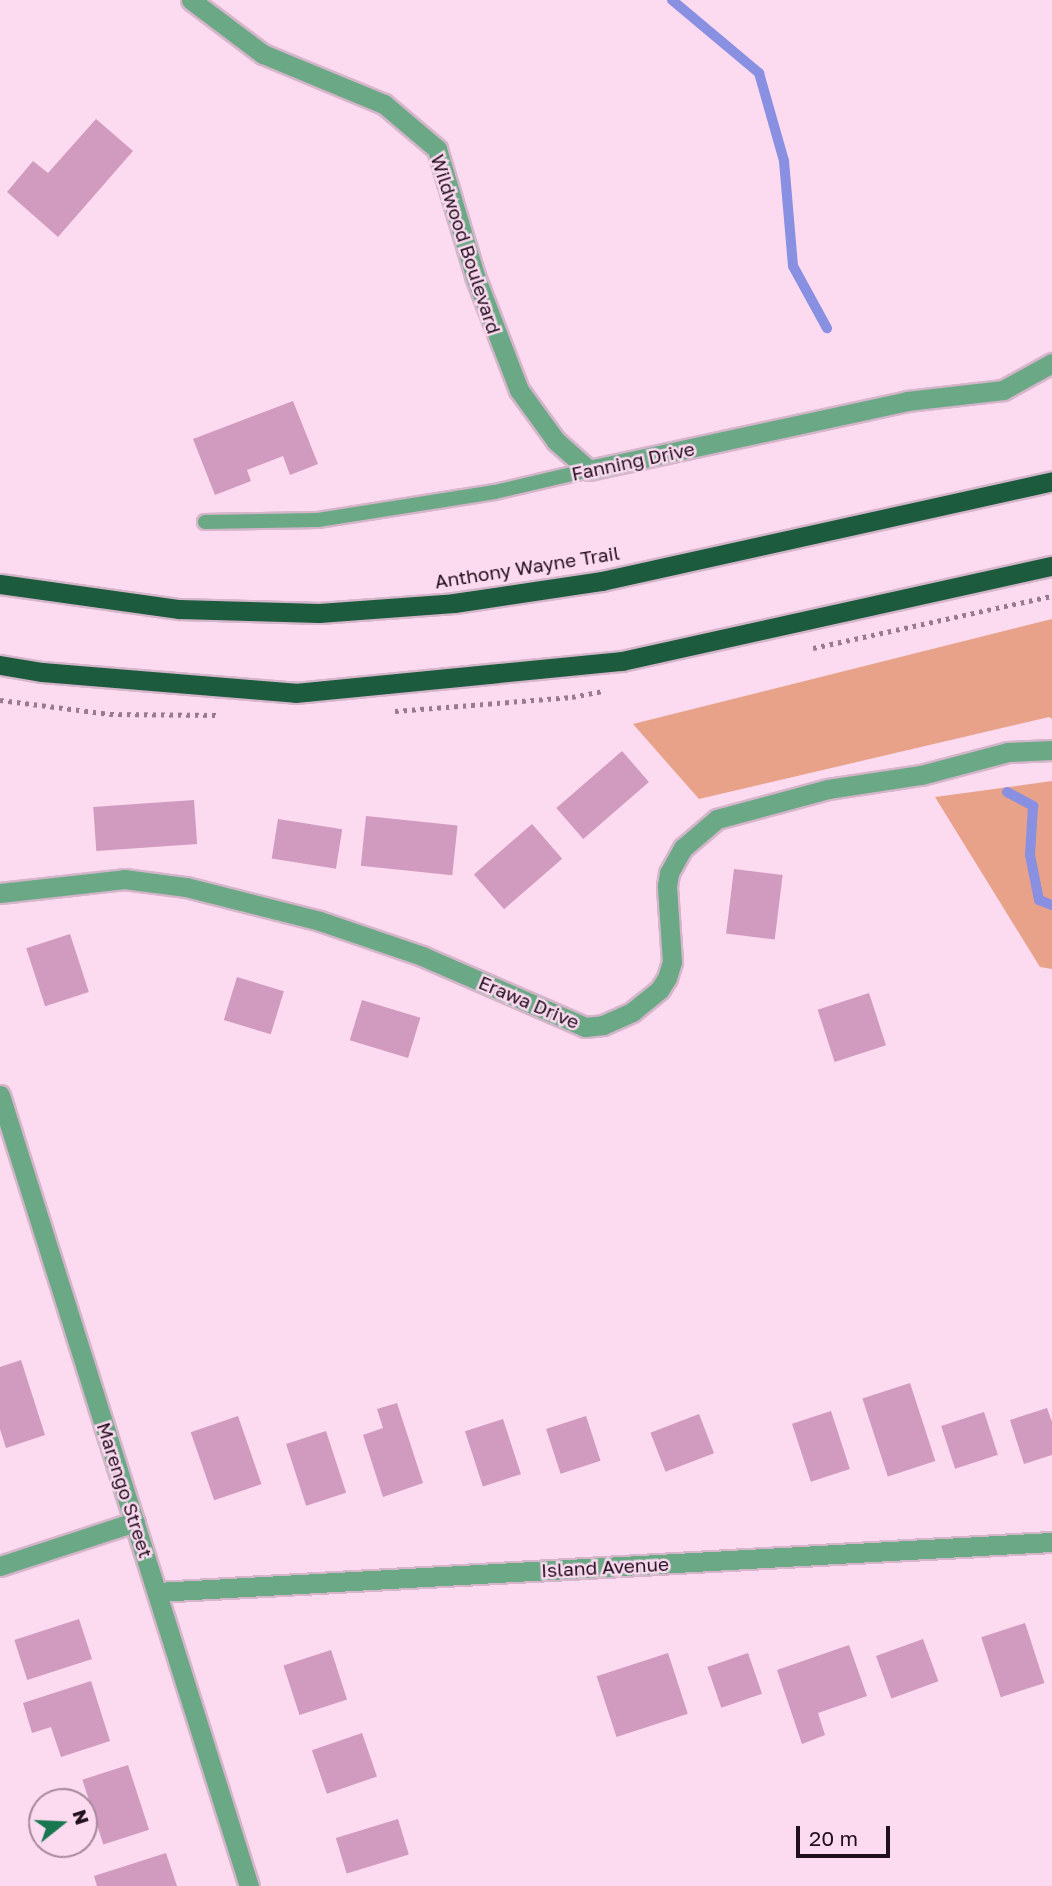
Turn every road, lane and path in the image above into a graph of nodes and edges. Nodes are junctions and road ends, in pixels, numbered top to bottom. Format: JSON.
{"nodes":[{"id":1,"x":191,"y":0,"type":"edge"},
{"id":2,"x":1052,"y":363,"type":"edge"},
{"id":3,"x":589,"y":470,"type":"junction"},
{"id":4,"x":1052,"y":481,"type":"edge"},
{"id":5,"x":205,"y":522,"type":"dead end"},
{"id":6,"x":1052,"y":566,"type":"edge"},
{"id":7,"x":0,"y":584,"type":"edge"},
{"id":8,"x":0,"y":665,"type":"edge"},
{"id":9,"x":1052,"y":750,"type":"edge"},
{"id":10,"x":0,"y":893,"type":"edge"},
{"id":11,"x":0,"y":1095,"type":"edge"},
{"id":12,"x":135,"y":1522,"type":"junction"},
{"id":13,"x":1052,"y":1542,"type":"edge"},
{"id":14,"x":0,"y":1566,"type":"edge"},
{"id":15,"x":157,"y":1592,"type":"junction"},
{"id":16,"x":249,"y":1886,"type":"edge"}],
"edges":[{"from":1,"to":3,"type":"street","name":"Wildwood Boulevard"},
{"from":2,"to":3,"type":"street","name":"Fanning Drive"},
{"from":3,"to":5,"type":"lane","name":"Fanning Drive"},
{"from":4,"to":7,"type":"highway","name":"Anthony Wayne Trail"},
{"from":6,"to":8,"type":"highway"},
{"from":9,"to":10,"type":"street","name":"Erawa Drive"},
{"from":11,"to":12,"type":"street","name":"Marengo Street"},
{"from":12,"to":14,"type":"street"},
{"from":12,"to":15,"type":"street","name":"Marengo Street"},
{"from":13,"to":15,"type":"street","name":"Island Avenue"},
{"from":15,"to":16,"type":"street","name":"Marengo Street"}]}
